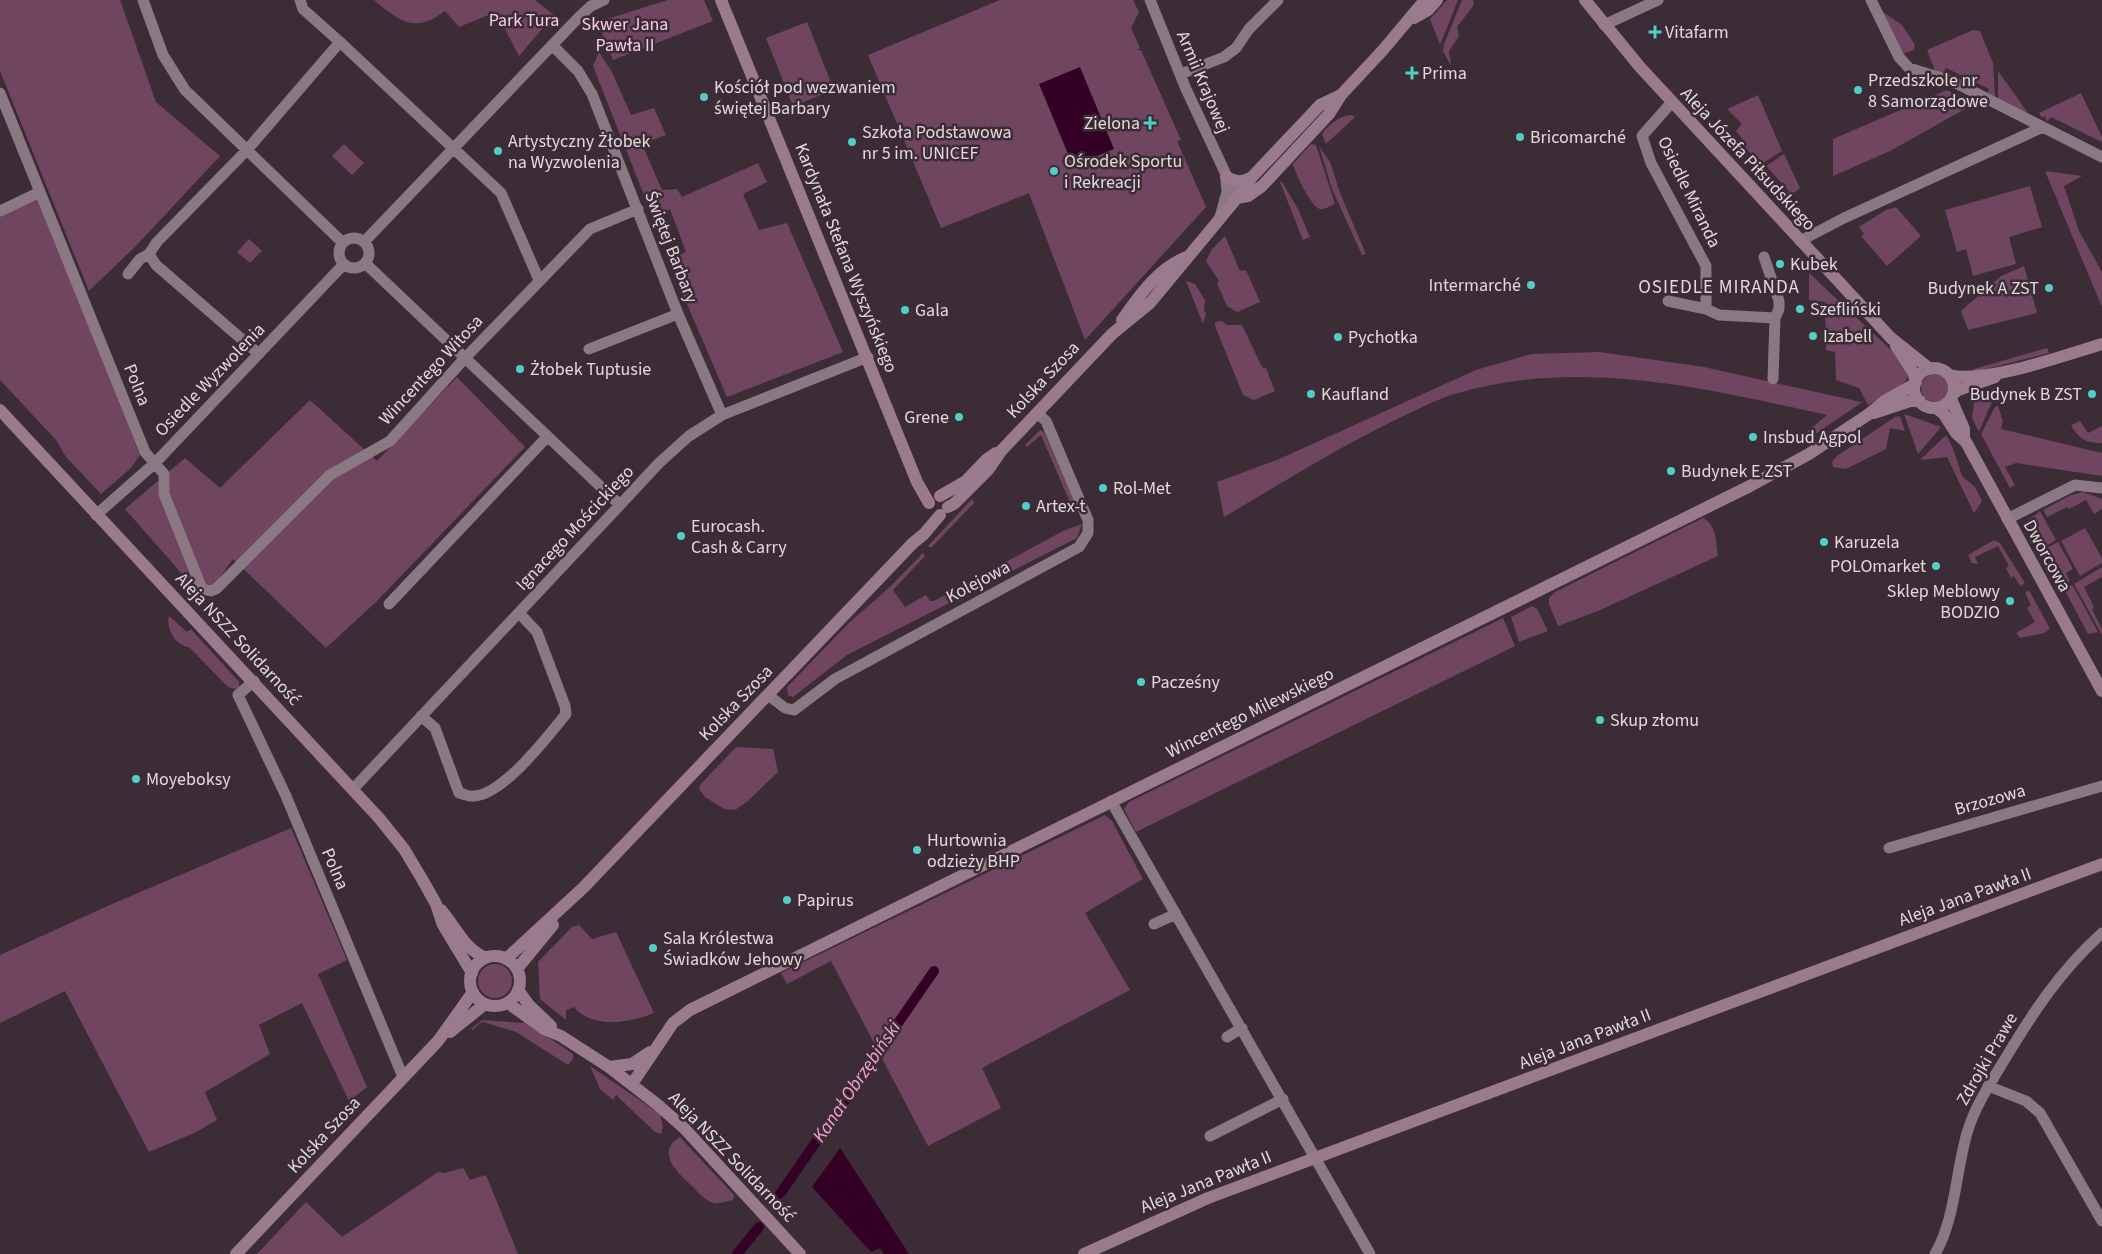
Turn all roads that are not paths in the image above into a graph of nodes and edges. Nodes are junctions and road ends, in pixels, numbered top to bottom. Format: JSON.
{"nodes":[{"id":1,"x":143,"y":0,"type":"edge"},
{"id":2,"x":300,"y":0,"type":"edge"},
{"id":3,"x":604,"y":0,"type":"edge"},
{"id":4,"x":721,"y":0,"type":"edge"},
{"id":5,"x":1150,"y":0,"type":"edge"},
{"id":6,"x":1278,"y":0,"type":"edge"},
{"id":7,"x":1425,"y":0,"type":"edge"},
{"id":8,"x":1437,"y":0,"type":"edge"},
{"id":9,"x":1585,"y":0,"type":"edge"},
{"id":10,"x":1658,"y":0,"type":"edge"},
{"id":11,"x":1871,"y":0,"type":"edge"},
{"id":12,"x":1407,"y":21,"type":"junction"},
{"id":13,"x":1604,"y":25,"type":"junction"},
{"id":14,"x":340,"y":42,"type":"junction"},
{"id":15,"x":552,"y":46,"type":"junction"},
{"id":16,"x":1180,"y":74,"type":"junction"},
{"id":17,"x":0,"y":93,"type":"edge"},
{"id":18,"x":1341,"y":95,"type":"junction"},
{"id":19,"x":1672,"y":102,"type":"junction"},
{"id":20,"x":2043,"y":127,"type":"junction"},
{"id":21,"x":454,"y":149,"type":"junction"},
{"id":22,"x":246,"y":150,"type":"junction"},
{"id":23,"x":2102,"y":157,"type":"edge"},
{"id":24,"x":1226,"y":177,"type":"junction"},
{"id":25,"x":1252,"y":177,"type":"junction"},
{"id":26,"x":40,"y":192,"type":"junction"},
{"id":27,"x":1238,"y":198,"type":"junction"},
{"id":28,"x":638,"y":210,"type":"junction"},
{"id":29,"x":0,"y":211,"type":"edge"},
{"id":30,"x":1218,"y":220,"type":"junction"},
{"id":31,"x":1800,"y":241,"type":"junction"},
{"id":32,"x":364,"y":242,"type":"junction"},
{"id":33,"x":343,"y":243,"type":"junction"},
{"id":34,"x":149,"y":254,"type":"junction"},
{"id":35,"x":1764,"y":257,"type":"dead end"},
{"id":36,"x":365,"y":263,"type":"junction"},
{"id":37,"x":344,"y":264,"type":"junction"},
{"id":38,"x":128,"y":274,"type":"dead end"},
{"id":39,"x":539,"y":280,"type":"junction"},
{"id":40,"x":1668,"y":302,"type":"dead end"},
{"id":41,"x":1706,"y":309,"type":"junction"},
{"id":42,"x":678,"y":314,"type":"junction"},
{"id":43,"x":1775,"y":318,"type":"junction"},
{"id":44,"x":1891,"y":338,"type":"junction"},
{"id":45,"x":2102,"y":344,"type":"edge"},
{"id":46,"x":589,"y":350,"type":"dead end"},
{"id":47,"x":259,"y":354,"type":"junction"},
{"id":48,"x":868,"y":357,"type":"junction"},
{"id":49,"x":465,"y":358,"type":"junction"},
{"id":50,"x":1930,"y":369,"type":"junction"},
{"id":51,"x":2003,"y":372,"type":"junction"},
{"id":52,"x":1949,"y":375,"type":"junction"},
{"id":53,"x":1773,"y":379,"type":"dead end"},
{"id":54,"x":1915,"y":383,"type":"junction"},
{"id":55,"x":1952,"y":396,"type":"junction"},
{"id":56,"x":1920,"y":401,"type":"junction"},
{"id":57,"x":1936,"y":408,"type":"junction"},
{"id":58,"x":0,"y":410,"type":"edge"},
{"id":59,"x":1037,"y":413,"type":"junction"},
{"id":60,"x":1869,"y":414,"type":"junction"},
{"id":61,"x":722,"y":416,"type":"junction"},
{"id":62,"x":548,"y":437,"type":"junction"},
{"id":63,"x":1964,"y":437,"type":"junction"},
{"id":64,"x":155,"y":463,"type":"junction"},
{"id":65,"x":2102,"y":488,"type":"edge"},
{"id":66,"x":620,"y":504,"type":"junction"},
{"id":67,"x":937,"y":505,"type":"junction"},
{"id":68,"x":96,"y":515,"type":"junction"},
{"id":69,"x":2007,"y":519,"type":"junction"},
{"id":70,"x":202,"y":589,"type":"joint"},
{"id":71,"x":389,"y":604,"type":"dead end"},
{"id":72,"x":519,"y":613,"type":"junction"},
{"id":73,"x":254,"y":681,"type":"junction"},
{"id":74,"x":2102,"y":691,"type":"edge"},
{"id":75,"x":768,"y":695,"type":"junction"},
{"id":76,"x":421,"y":716,"type":"junction"},
{"id":77,"x":2102,"y":786,"type":"edge"},
{"id":78,"x":354,"y":788,"type":"junction"},
{"id":79,"x":1111,"y":801,"type":"junction"},
{"id":80,"x":1888,"y":848,"type":"dead end"},
{"id":81,"x":2102,"y":864,"type":"edge"},
{"id":82,"x":584,"y":887,"type":"junction"},
{"id":83,"x":436,"y":904,"type":"junction"},
{"id":84,"x":1176,"y":914,"type":"junction"},
{"id":85,"x":1154,"y":924,"type":"dead end"},
{"id":86,"x":2102,"y":933,"type":"edge"},
{"id":87,"x":486,"y":958,"type":"junction"},
{"id":88,"x":506,"y":959,"type":"junction"},
{"id":89,"x":517,"y":970,"type":"junction"},
{"id":90,"x":472,"y":973,"type":"junction"},
{"id":91,"x":518,"y":990,"type":"junction"},
{"id":92,"x":473,"y":992,"type":"junction"},
{"id":93,"x":508,"y":1002,"type":"junction"},
{"id":94,"x":485,"y":1004,"type":"junction"},
{"id":95,"x":1242,"y":1028,"type":"junction"},
{"id":96,"x":561,"y":1036,"type":"junction"},
{"id":97,"x":1227,"y":1037,"type":"dead end"},
{"id":98,"x":438,"y":1041,"type":"junction"},
{"id":99,"x":654,"y":1049,"type":"junction"},
{"id":100,"x":609,"y":1067,"type":"junction"},
{"id":101,"x":403,"y":1077,"type":"junction"},
{"id":102,"x":632,"y":1084,"type":"junction"},
{"id":103,"x":1988,"y":1086,"type":"junction"},
{"id":104,"x":1283,"y":1099,"type":"junction"},
{"id":105,"x":1210,"y":1136,"type":"dead end"},
{"id":106,"x":1316,"y":1158,"type":"junction"},
{"id":107,"x":2102,"y":1221,"type":"edge"},
{"id":108,"x":236,"y":1254,"type":"edge"},
{"id":109,"x":800,"y":1254,"type":"edge"},
{"id":110,"x":1084,"y":1254,"type":"edge"},
{"id":111,"x":1370,"y":1254,"type":"edge"},
{"id":112,"x":1936,"y":1254,"type":"edge"}],
"edges":[{"from":1,"to":22,"type":"street"},
{"from":2,"to":14,"type":"street"},
{"from":3,"to":15,"type":"street"},
{"from":4,"to":48,"type":"street","name":"Kardynała Stefana Wyszyńskiego"},
{"from":5,"to":16,"type":"street","name":"Armii Krajowej"},
{"from":6,"to":16,"type":"street"},
{"from":7,"to":12,"type":"street","name":"Kolska Szosa"},
{"from":8,"to":12,"type":"street","name":"Kolska Szosa"},
{"from":9,"to":13,"type":"street","name":"Aleja Józefa Piłsudskiego"},
{"from":10,"to":13,"type":"street"},
{"from":11,"to":20,"type":"street"},
{"from":12,"to":18,"type":"street","name":"Kolska Szosa"},
{"from":13,"to":19,"type":"street","name":"Aleja Józefa Piłsudskiego"},
{"from":14,"to":21,"type":"street"},
{"from":14,"to":22,"type":"street"},
{"from":15,"to":21,"type":"street"},
{"from":15,"to":28,"type":"street","name":"Świętej Barbary"},
{"from":16,"to":24,"type":"street","name":"Armii Krajowej"},
{"from":17,"to":26,"type":"street","name":"Polna"},
{"from":18,"to":25,"type":"street","name":"Kolska Szosa"},
{"from":18,"to":27,"type":"street","name":"Kolska Szosa"},
{"from":19,"to":31,"type":"street","name":"Aleja Józefa Piłsudskiego"},
{"from":19,"to":41,"type":"street","name":"Osiedle Miranda"},
{"from":20,"to":23,"type":"street"},
{"from":20,"to":31,"type":"street"},
{"from":21,"to":32,"type":"street"},
{"from":21,"to":39,"type":"street"},
{"from":22,"to":33,"type":"street"},
{"from":22,"to":34,"type":"street"},
{"from":24,"to":25,"type":"street"},
{"from":24,"to":27,"type":"street","name":"Armii Krajowej"},
{"from":24,"to":30,"type":"street","name":"Armii Krajowej"},
{"from":25,"to":27,"type":"street","name":"Kolska Szosa"},
{"from":26,"to":29,"type":"street"},
{"from":26,"to":64,"type":"street","name":"Polna"},
{"from":27,"to":30,"type":"street","name":"Kolska Szosa"},
{"from":28,"to":39,"type":"street","name":"Wincentego Witosa"},
{"from":28,"to":42,"type":"street","name":"Świętej Barbary"},
{"from":30,"to":59,"type":"street","name":"Kolska Szosa"},
{"from":31,"to":44,"type":"street","name":"Aleja Józefa Piłsudskiego"},
{"from":32,"to":33,"type":"street"},
{"from":32,"to":36,"type":"street"},
{"from":33,"to":37,"type":"street"},
{"from":34,"to":38,"type":"street"},
{"from":34,"to":47,"type":"street"},
{"from":35,"to":43,"type":"street"},
{"from":36,"to":37,"type":"street"},
{"from":36,"to":49,"type":"street"},
{"from":37,"to":47,"type":"street","name":"Osiedle Wyzwolenia"},
{"from":39,"to":49,"type":"street","name":"Wincentego Witosa"},
{"from":40,"to":41,"type":"street"},
{"from":41,"to":43,"type":"street"},
{"from":42,"to":46,"type":"street"},
{"from":42,"to":61,"type":"street","name":"Świętej Barbary"},
{"from":43,"to":53,"type":"street"},
{"from":44,"to":50,"type":"street","name":"Aleja Józefa Piłsudskiego"},
{"from":44,"to":54,"type":"street","name":"Aleja Józefa Piłsudskiego"},
{"from":45,"to":51,"type":"street"},
{"from":47,"to":64,"type":"street","name":"Osiedle Wyzwolenia"},
{"from":48,"to":61,"type":"street","name":"Ignacego Mościckiego"},
{"from":48,"to":67,"type":"street","name":"Kardynała Stefana Wyszyńskiego"},
{"from":49,"to":62,"type":"street"},
{"from":49,"to":70,"type":"street","name":"Wincentego Witosa"},
{"from":50,"to":52,"type":"street"},
{"from":50,"to":54,"type":"street"},
{"from":51,"to":52,"type":"street"},
{"from":51,"to":55,"type":"street"},
{"from":52,"to":55,"type":"street"},
{"from":54,"to":56,"type":"street"},
{"from":54,"to":60,"type":"street","name":"Wincentego Milewskiego"},
{"from":55,"to":57,"type":"street"},
{"from":55,"to":63,"type":"street","name":"Dworcowa"},
{"from":56,"to":57,"type":"street"},
{"from":56,"to":60,"type":"street","name":"Wincentego Milewskiego"},
{"from":57,"to":63,"type":"street","name":"Dworcowa"},
{"from":58,"to":68,"type":"street","name":"Aleja NSZZ Solidarność"},
{"from":59,"to":67,"type":"street","name":"Kolska Szosa"},
{"from":59,"to":75,"type":"street","name":"Kolejowa"},
{"from":60,"to":79,"type":"street","name":"Wincentego Milewskiego"},
{"from":61,"to":66,"type":"street","name":"Ignacego Mościckiego"},
{"from":62,"to":66,"type":"street"},
{"from":62,"to":71,"type":"street"},
{"from":63,"to":69,"type":"street","name":"Dworcowa"},
{"from":64,"to":68,"type":"street","name":"Osiedle Wyzwolenia"},
{"from":64,"to":70,"type":"street","name":"Polna"},
{"from":65,"to":69,"type":"street"},
{"from":66,"to":72,"type":"street","name":"Ignacego Mościckiego"},
{"from":67,"to":75,"type":"street","name":"Kolska Szosa"},
{"from":68,"to":73,"type":"street","name":"Aleja NSZZ Solidarność"},
{"from":69,"to":74,"type":"street","name":"Dworcowa"},
{"from":72,"to":76,"type":"street","name":"Ignacego Mościckiego"},
{"from":72,"to":76,"type":"street"},
{"from":73,"to":78,"type":"street","name":"Aleja NSZZ Solidarność"},
{"from":73,"to":101,"type":"street","name":"Polna"},
{"from":75,"to":82,"type":"street","name":"Kolska Szosa"},
{"from":76,"to":78,"type":"street","name":"Ignacego Mościckiego"},
{"from":77,"to":80,"type":"street","name":"Brzozowa"},
{"from":78,"to":83,"type":"street","name":"Aleja NSZZ Solidarność"},
{"from":79,"to":84,"type":"street"},
{"from":79,"to":99,"type":"street","name":"Wincentego Milewskiego"},
{"from":81,"to":106,"type":"street","name":"Aleja Jana Pawła II"},
{"from":82,"to":88,"type":"street","name":"Kolska Szosa"},
{"from":82,"to":89,"type":"street","name":"Kolska Szosa"},
{"from":83,"to":87,"type":"street","name":"Aleja NSZZ Solidarność"},
{"from":83,"to":90,"type":"street","name":"Aleja NSZZ Solidarność"},
{"from":84,"to":85,"type":"street"},
{"from":84,"to":95,"type":"street"},
{"from":86,"to":103,"type":"street","name":"Zdrojki Prawe"},
{"from":87,"to":88,"type":"street"},
{"from":87,"to":90,"type":"street"},
{"from":88,"to":89,"type":"street"},
{"from":89,"to":91,"type":"street"},
{"from":90,"to":92,"type":"street"},
{"from":91,"to":93,"type":"street"},
{"from":91,"to":96,"type":"street","name":"Aleja NSZZ Solidarność"},
{"from":92,"to":94,"type":"street"},
{"from":92,"to":98,"type":"street","name":"Kolska Szosa"},
{"from":93,"to":94,"type":"street"},
{"from":93,"to":96,"type":"street","name":"Aleja NSZZ Solidarność"},
{"from":94,"to":98,"type":"street","name":"Kolska Szosa"},
{"from":95,"to":97,"type":"street"},
{"from":95,"to":104,"type":"street"},
{"from":96,"to":100,"type":"street","name":"Aleja NSZZ Solidarność"},
{"from":98,"to":101,"type":"street","name":"Kolska Szosa"},
{"from":99,"to":100,"type":"street","name":"Wincentego Milewskiego"},
{"from":99,"to":102,"type":"street","name":"Wincentego Milewskiego"},
{"from":100,"to":102,"type":"street","name":"Aleja NSZZ Solidarność"},
{"from":101,"to":108,"type":"street","name":"Kolska Szosa"},
{"from":102,"to":109,"type":"street","name":"Aleja NSZZ Solidarność"},
{"from":103,"to":107,"type":"street"},
{"from":103,"to":112,"type":"street","name":"Zdrojki Prawe"},
{"from":104,"to":105,"type":"street"},
{"from":104,"to":106,"type":"street"},
{"from":106,"to":110,"type":"street","name":"Aleja Jana Pawła II"},
{"from":106,"to":111,"type":"street"}]}
